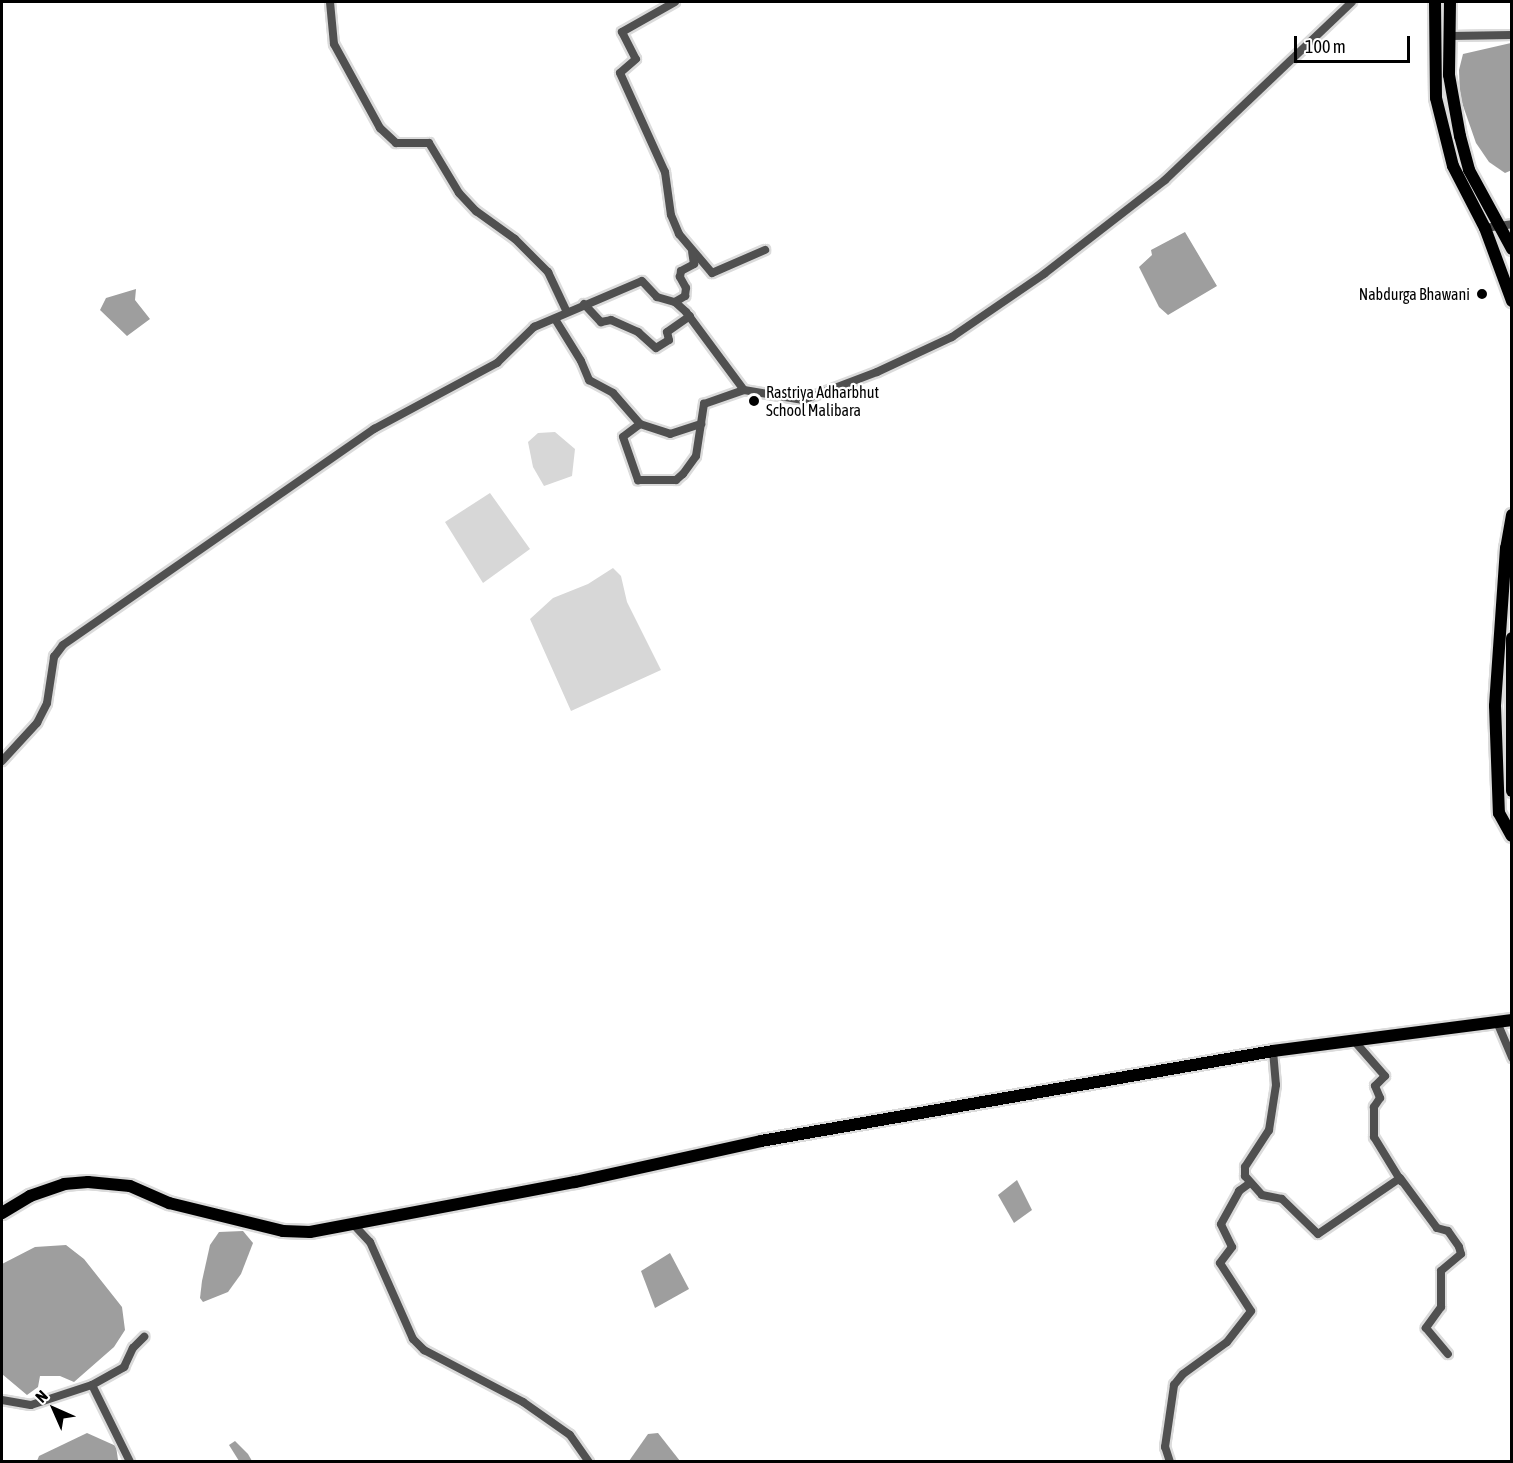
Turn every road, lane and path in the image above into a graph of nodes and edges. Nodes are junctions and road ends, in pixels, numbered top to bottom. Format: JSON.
{"nodes":[{"id":1,"x":330,"y":2,"type":"edge"},
{"id":2,"x":675,"y":2,"type":"edge"},
{"id":3,"x":1352,"y":2,"type":"edge"},
{"id":4,"x":1450,"y":7,"type":"edge"},
{"id":5,"x":1435,"y":8,"type":"edge"},
{"id":6,"x":1512,"y":35,"type":"edge"},
{"id":7,"x":1451,"y":36,"type":"junction"},
{"id":8,"x":1512,"y":224,"type":"edge"},
{"id":9,"x":1492,"y":226,"type":"junction"},
{"id":10,"x":690,"y":246,"type":"junction"},
{"id":11,"x":1512,"y":249,"type":"edge"},
{"id":12,"x":765,"y":250,"type":"dead end"},
{"id":13,"x":1512,"y":301,"type":"edge"},
{"id":14,"x":675,"y":302,"type":"junction"},
{"id":15,"x":584,"y":304,"type":"junction"},
{"id":16,"x":566,"y":310,"type":"junction"},
{"id":17,"x":690,"y":316,"type":"junction"},
{"id":18,"x":555,"y":320,"type":"junction"},
{"id":19,"x":744,"y":390,"type":"junction"},
{"id":20,"x":640,"y":424,"type":"junction"},
{"id":21,"x":701,"y":424,"type":"junction"},
{"id":22,"x":1512,"y":515,"type":"edge"},
{"id":23,"x":1512,"y":638,"type":"edge"},
{"id":24,"x":1495,"y":706,"type":"junction"},
{"id":25,"x":1509,"y":707,"type":"junction"},
{"id":26,"x":2,"y":761,"type":"edge"},
{"id":27,"x":1512,"y":791,"type":"edge"},
{"id":28,"x":1512,"y":836,"type":"edge"},
{"id":29,"x":1512,"y":1020,"type":"edge"},
{"id":30,"x":1497,"y":1022,"type":"junction"},
{"id":31,"x":1356,"y":1043,"type":"junction"},
{"id":32,"x":1273,"y":1051,"type":"junction"},
{"id":33,"x":1512,"y":1058,"type":"edge"},
{"id":34,"x":1401,"y":1181,"type":"junction"},
{"id":35,"x":1250,"y":1183,"type":"junction"},
{"id":36,"x":2,"y":1213,"type":"edge"},
{"id":37,"x":353,"y":1224,"type":"junction"},
{"id":38,"x":144,"y":1337,"type":"dead end"},
{"id":39,"x":1448,"y":1354,"type":"dead end"},
{"id":40,"x":92,"y":1385,"type":"junction"},
{"id":41,"x":2,"y":1400,"type":"edge"},
{"id":42,"x":130,"y":1461,"type":"edge"},
{"id":43,"x":589,"y":1461,"type":"edge"},
{"id":44,"x":1170,"y":1461,"type":"edge"}],
"edges":[{"from":1,"to":16,"type":"street"},
{"from":2,"to":10,"type":"street"},
{"from":3,"to":19,"type":"street"},
{"from":4,"to":5,"type":"highway"},
{"from":4,"to":7,"type":"highway"},
{"from":5,"to":9,"type":"highway"},
{"from":6,"to":7,"type":"street"},
{"from":7,"to":9,"type":"highway"},
{"from":8,"to":9,"type":"street"},
{"from":9,"to":11,"type":"highway"},
{"from":9,"to":13,"type":"highway"},
{"from":10,"to":12,"type":"street"},
{"from":10,"to":14,"type":"street"},
{"from":14,"to":15,"type":"street"},
{"from":14,"to":17,"type":"street"},
{"from":15,"to":16,"type":"street"},
{"from":15,"to":17,"type":"street"},
{"from":16,"to":18,"type":"street"},
{"from":17,"to":19,"type":"street"},
{"from":18,"to":20,"type":"street"},
{"from":18,"to":26,"type":"street"},
{"from":19,"to":21,"type":"street"},
{"from":20,"to":21,"type":"street"},
{"from":20,"to":21,"type":"street"},
{"from":22,"to":24,"type":"highway"},
{"from":23,"to":25,"type":"highway"},
{"from":24,"to":25,"type":"highway"},
{"from":24,"to":28,"type":"highway"},
{"from":25,"to":27,"type":"highway"},
{"from":29,"to":30,"type":"highway"},
{"from":30,"to":31,"type":"highway"},
{"from":30,"to":33,"type":"street"},
{"from":31,"to":32,"type":"highway"},
{"from":31,"to":34,"type":"street"},
{"from":32,"to":35,"type":"street"},
{"from":32,"to":37,"type":"highway"},
{"from":34,"to":35,"type":"street"},
{"from":34,"to":39,"type":"street"},
{"from":35,"to":44,"type":"street"},
{"from":36,"to":37,"type":"highway"},
{"from":37,"to":43,"type":"street"},
{"from":38,"to":40,"type":"street"},
{"from":40,"to":41,"type":"street"},
{"from":40,"to":42,"type":"street"}]}
